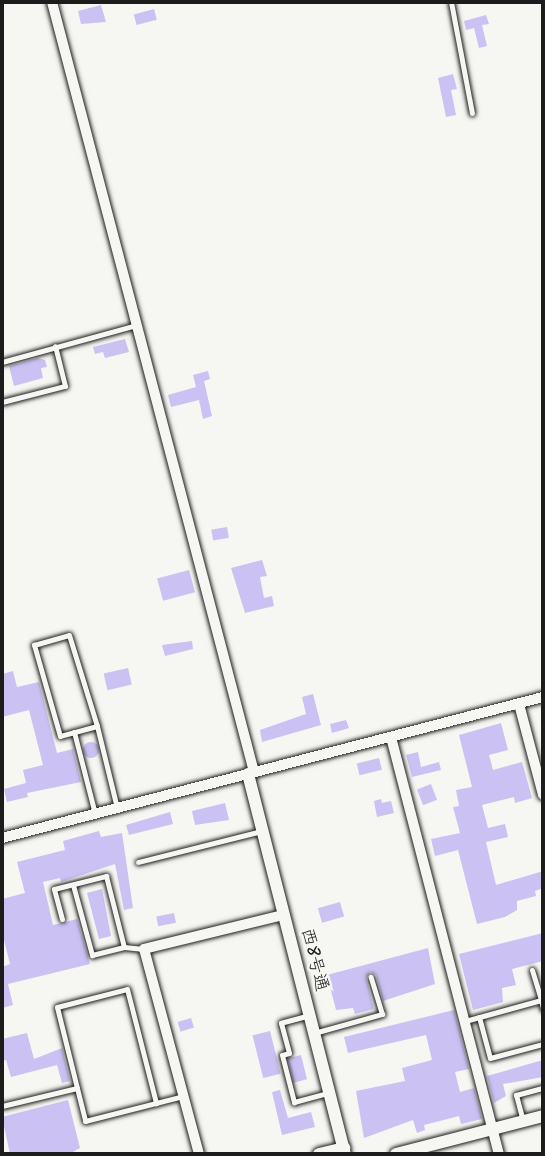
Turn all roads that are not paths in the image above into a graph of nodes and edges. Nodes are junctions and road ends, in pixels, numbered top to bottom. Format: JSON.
{"nodes":[{"id":1,"x":52,"y":2,"type":"edge"},
{"id":2,"x":451,"y":2,"type":"edge"},
{"id":3,"x":472,"y":113,"type":"dead end"},
{"id":4,"x":137,"y":325,"type":"junction"},
{"id":5,"x":55,"y":346,"type":"junction"},
{"id":6,"x":2,"y":362,"type":"edge"},
{"id":7,"x":2,"y":402,"type":"edge"},
{"id":8,"x":543,"y":697,"type":"edge"},
{"id":9,"x":519,"y":704,"type":"junction"},
{"id":10,"x":97,"y":726,"type":"junction"},
{"id":11,"x":74,"y":732,"type":"junction"},
{"id":12,"x":391,"y":737,"type":"junction"},
{"id":13,"x":251,"y":773,"type":"junction"},
{"id":14,"x":543,"y":795,"type":"edge"},
{"id":15,"x":117,"y":808,"type":"junction"},
{"id":16,"x":95,"y":814,"type":"junction"},
{"id":17,"x":262,"y":831,"type":"junction"},
{"id":18,"x":2,"y":838,"type":"edge"},
{"id":19,"x":138,"y":862,"type":"dead end"},
{"id":20,"x":74,"y":885,"type":"junction"},
{"id":21,"x":284,"y":915,"type":"junction"},
{"id":22,"x":62,"y":919,"type":"dead end"},
{"id":23,"x":124,"y":947,"type":"junction"},
{"id":24,"x":144,"y":949,"type":"junction"},
{"id":25,"x":532,"y":970,"type":"dead end"},
{"id":26,"x":371,"y":977,"type":"dead end"},
{"id":27,"x":541,"y":1000,"type":"junction"},
{"id":28,"x":543,"y":1009,"type":"edge"},
{"id":29,"x":310,"y":1015,"type":"junction"},
{"id":30,"x":479,"y":1017,"type":"junction"},
{"id":31,"x":465,"y":1021,"type":"junction"},
{"id":32,"x":314,"y":1033,"type":"junction"},
{"id":33,"x":543,"y":1044,"type":"edge"},
{"id":34,"x":77,"y":1088,"type":"junction"},
{"id":35,"x":543,"y":1088,"type":"edge"},
{"id":36,"x":329,"y":1093,"type":"junction"},
{"id":37,"x":183,"y":1096,"type":"junction"},
{"id":38,"x":156,"y":1103,"type":"junction"},
{"id":39,"x":2,"y":1106,"type":"edge"},
{"id":40,"x":543,"y":1116,"type":"edge"},
{"id":41,"x":523,"y":1121,"type":"junction"},
{"id":42,"x":493,"y":1129,"type":"junction"},
{"id":43,"x":344,"y":1151,"type":"edge"},
{"id":44,"x":199,"y":1154,"type":"edge"},
{"id":45,"x":319,"y":1154,"type":"edge"},
{"id":46,"x":396,"y":1154,"type":"edge"},
{"id":47,"x":499,"y":1154,"type":"edge"}],
"edges":[{"from":1,"to":4,"type":"street"},
{"from":2,"to":3,"type":"lane"},
{"from":4,"to":5,"type":"lane"},
{"from":4,"to":13,"type":"street"},
{"from":5,"to":6,"type":"lane"},
{"from":5,"to":7,"type":"lane"},
{"from":8,"to":9,"type":"street"},
{"from":9,"to":12,"type":"street"},
{"from":9,"to":14,"type":"street"},
{"from":10,"to":11,"type":"lane"},
{"from":10,"to":11,"type":"lane"},
{"from":10,"to":15,"type":"lane"},
{"from":11,"to":16,"type":"lane"},
{"from":12,"to":13,"type":"street"},
{"from":12,"to":31,"type":"street"},
{"from":13,"to":15,"type":"street"},
{"from":13,"to":17,"type":"street","name":"西8号通"},
{"from":15,"to":16,"type":"street"},
{"from":16,"to":18,"type":"street"},
{"from":17,"to":19,"type":"lane"},
{"from":17,"to":21,"type":"street","name":"西8号通"},
{"from":20,"to":22,"type":"lane"},
{"from":20,"to":23,"type":"lane"},
{"from":20,"to":23,"type":"lane"},
{"from":21,"to":24,"type":"street"},
{"from":21,"to":29,"type":"street","name":"西8号通"},
{"from":23,"to":24,"type":"lane"},
{"from":24,"to":37,"type":"street"},
{"from":25,"to":27,"type":"lane"},
{"from":26,"to":32,"type":"lane"},
{"from":27,"to":28,"type":"lane"},
{"from":27,"to":30,"type":"lane"},
{"from":29,"to":32,"type":"street","name":"西8号通"},
{"from":29,"to":36,"type":"lane"},
{"from":30,"to":31,"type":"lane"},
{"from":30,"to":33,"type":"lane"},
{"from":31,"to":42,"type":"street"},
{"from":32,"to":36,"type":"street","name":"西8号通"},
{"from":34,"to":38,"type":"lane"},
{"from":34,"to":38,"type":"lane"},
{"from":34,"to":39,"type":"lane"},
{"from":35,"to":41,"type":"lane"},
{"from":36,"to":43,"type":"street","name":"西8号通"},
{"from":37,"to":38,"type":"lane"},
{"from":37,"to":44,"type":"street"},
{"from":40,"to":41,"type":"street"},
{"from":41,"to":42,"type":"street"},
{"from":42,"to":46,"type":"street"},
{"from":42,"to":47,"type":"street"},
{"from":43,"to":45,"type":"street"}]}
